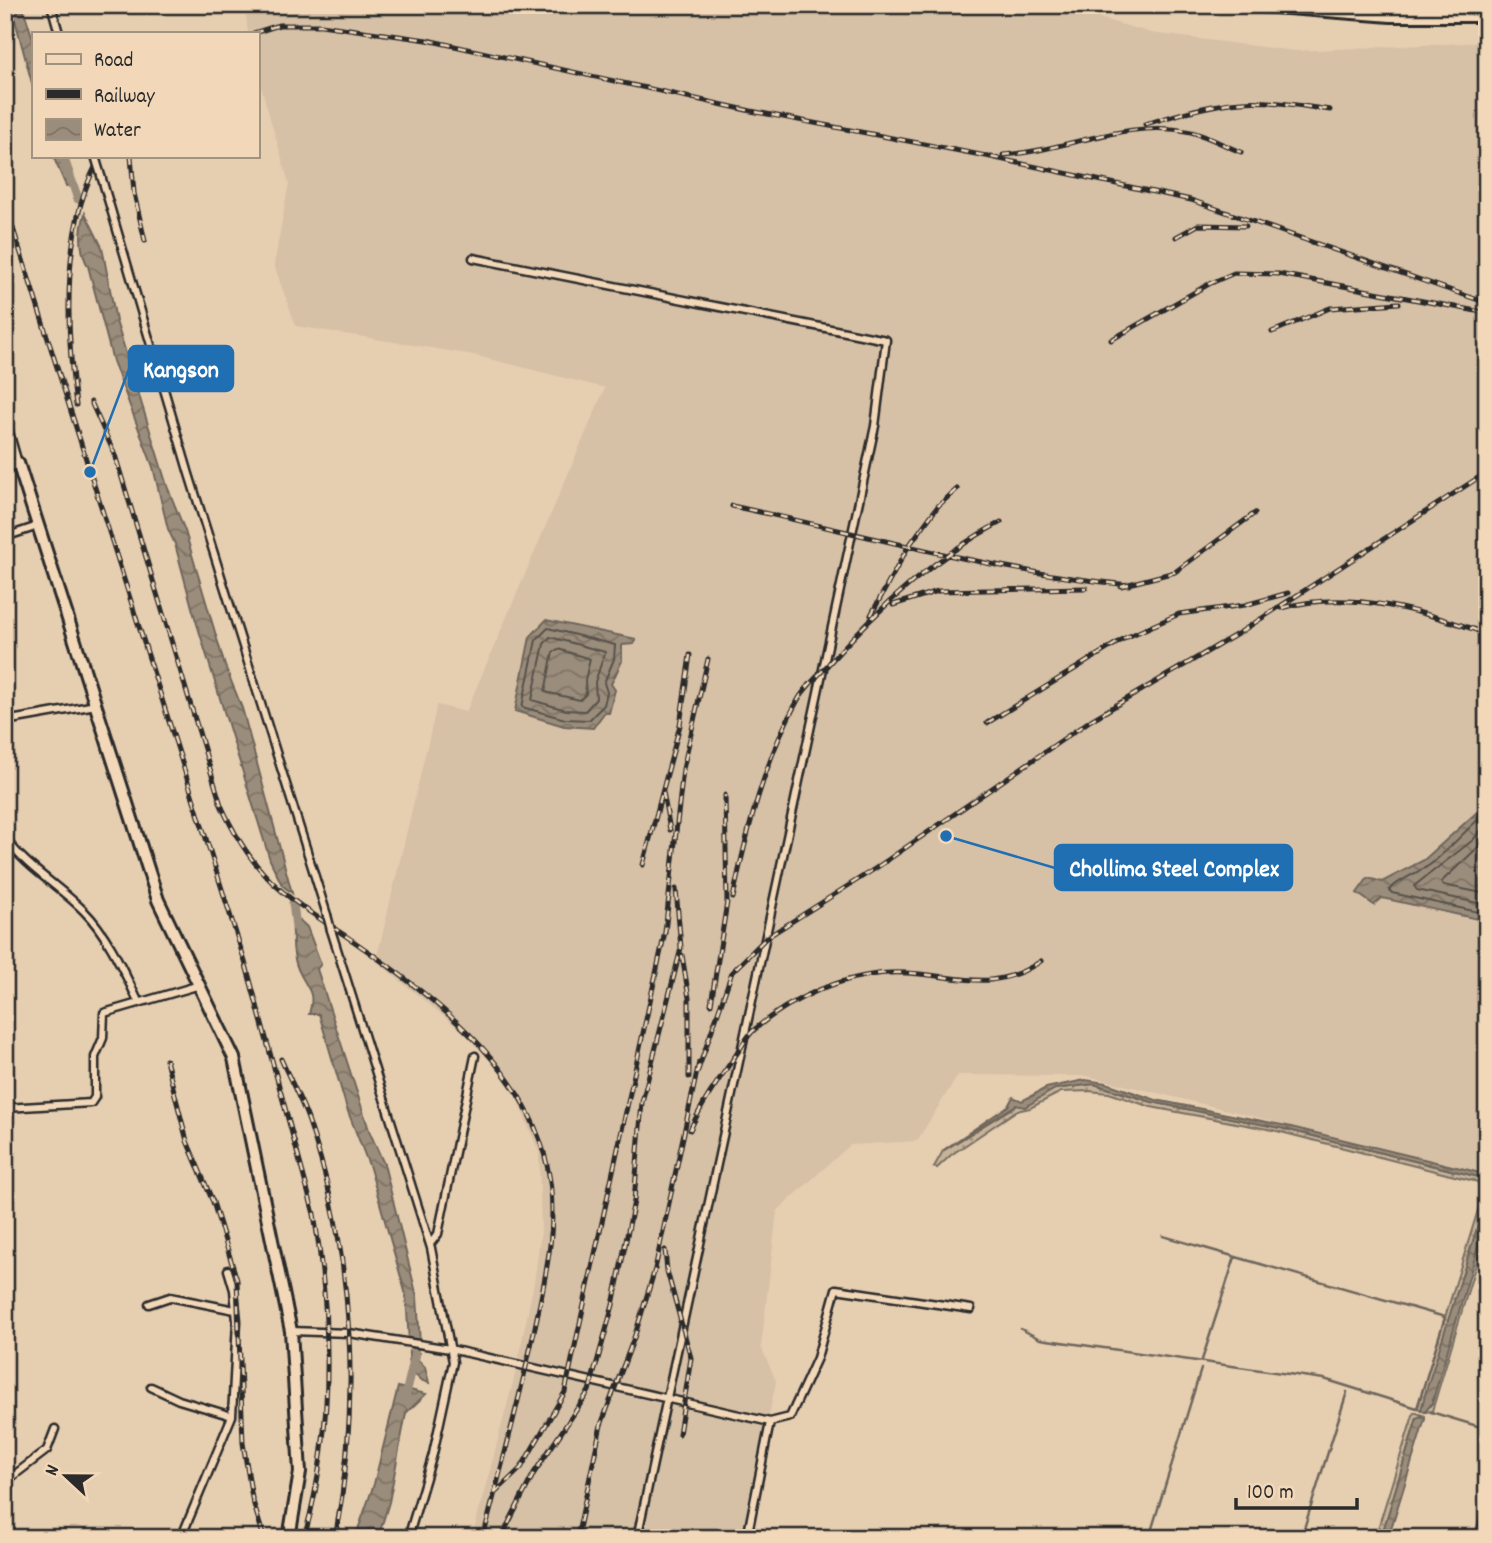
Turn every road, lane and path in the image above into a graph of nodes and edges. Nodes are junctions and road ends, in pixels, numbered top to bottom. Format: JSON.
{"nodes":[{"id":1,"x":51,"y":5,"type":"edge"},
{"id":2,"x":1262,"y":5,"type":"edge"},
{"id":3,"x":1487,"y":15,"type":"edge"},
{"id":4,"x":59,"y":32,"type":"edge"},
{"id":5,"x":96,"y":158,"type":"edge"},
{"id":6,"x":473,"y":258,"type":"dead end"},
{"id":7,"x":5,"y":418,"type":"edge"},
{"id":8,"x":18,"y":463,"type":"junction"},
{"id":9,"x":5,"y":467,"type":"edge"},
{"id":10,"x":38,"y":526,"type":"junction"},
{"id":11,"x":5,"y":537,"type":"edge"},
{"id":12,"x":96,"y":705,"type":"junction"},
{"id":13,"x":5,"y":721,"type":"edge"},
{"id":14,"x":5,"y":838,"type":"edge"},
{"id":15,"x":200,"y":985,"type":"junction"},
{"id":16,"x":139,"y":1003,"type":"junction"},
{"id":17,"x":475,"y":1056,"type":"dead end"},
{"id":18,"x":5,"y":1108,"type":"edge"},
{"id":19,"x":430,"y":1244,"type":"junction"},
{"id":20,"x":228,"y":1270,"type":"dead end"},
{"id":21,"x":149,"y":1304,"type":"dead end"},
{"id":22,"x":971,"y":1309,"type":"dead end"},
{"id":23,"x":235,"y":1310,"type":"junction"},
{"id":24,"x":291,"y":1331,"type":"junction"},
{"id":25,"x":450,"y":1349,"type":"junction"},
{"id":26,"x":151,"y":1387,"type":"dead end"},
{"id":27,"x":666,"y":1399,"type":"junction"},
{"id":28,"x":232,"y":1416,"type":"junction"},
{"id":29,"x":770,"y":1422,"type":"junction"},
{"id":30,"x":55,"y":1429,"type":"dead end"},
{"id":31,"x":5,"y":1482,"type":"edge"},
{"id":32,"x":181,"y":1538,"type":"edge"},
{"id":33,"x":289,"y":1538,"type":"edge"},
{"id":34,"x":408,"y":1538,"type":"edge"},
{"id":35,"x":637,"y":1538,"type":"edge"},
{"id":36,"x":747,"y":1538,"type":"edge"}],
"edges":[{"from":1,"to":4,"type":"street"},
{"from":2,"to":3,"type":"highway"},
{"from":5,"to":19,"type":"street","bridge":true},
{"from":6,"to":27,"type":"street"},
{"from":7,"to":8,"type":"street"},
{"from":8,"to":9,"type":"main road"},
{"from":8,"to":10,"type":"main road"},
{"from":10,"to":11,"type":"street"},
{"from":10,"to":12,"type":"main road"},
{"from":12,"to":13,"type":"street"},
{"from":12,"to":15,"type":"main road"},
{"from":14,"to":16,"type":"street"},
{"from":15,"to":16,"type":"street"},
{"from":15,"to":24,"type":"main road"},
{"from":16,"to":18,"type":"street"},
{"from":17,"to":19,"type":"street"},
{"from":19,"to":25,"type":"street"},
{"from":20,"to":23,"type":"street"},
{"from":21,"to":23,"type":"street"},
{"from":22,"to":29,"type":"street"},
{"from":23,"to":28,"type":"street"},
{"from":24,"to":25,"type":"street"},
{"from":24,"to":33,"type":"main road"},
{"from":25,"to":27,"type":"street"},
{"from":25,"to":34,"type":"street"},
{"from":26,"to":28,"type":"street"},
{"from":27,"to":29,"type":"street"},
{"from":27,"to":35,"type":"street"},
{"from":28,"to":32,"type":"street"},
{"from":29,"to":36,"type":"street"},
{"from":30,"to":31,"type":"street"}]}
